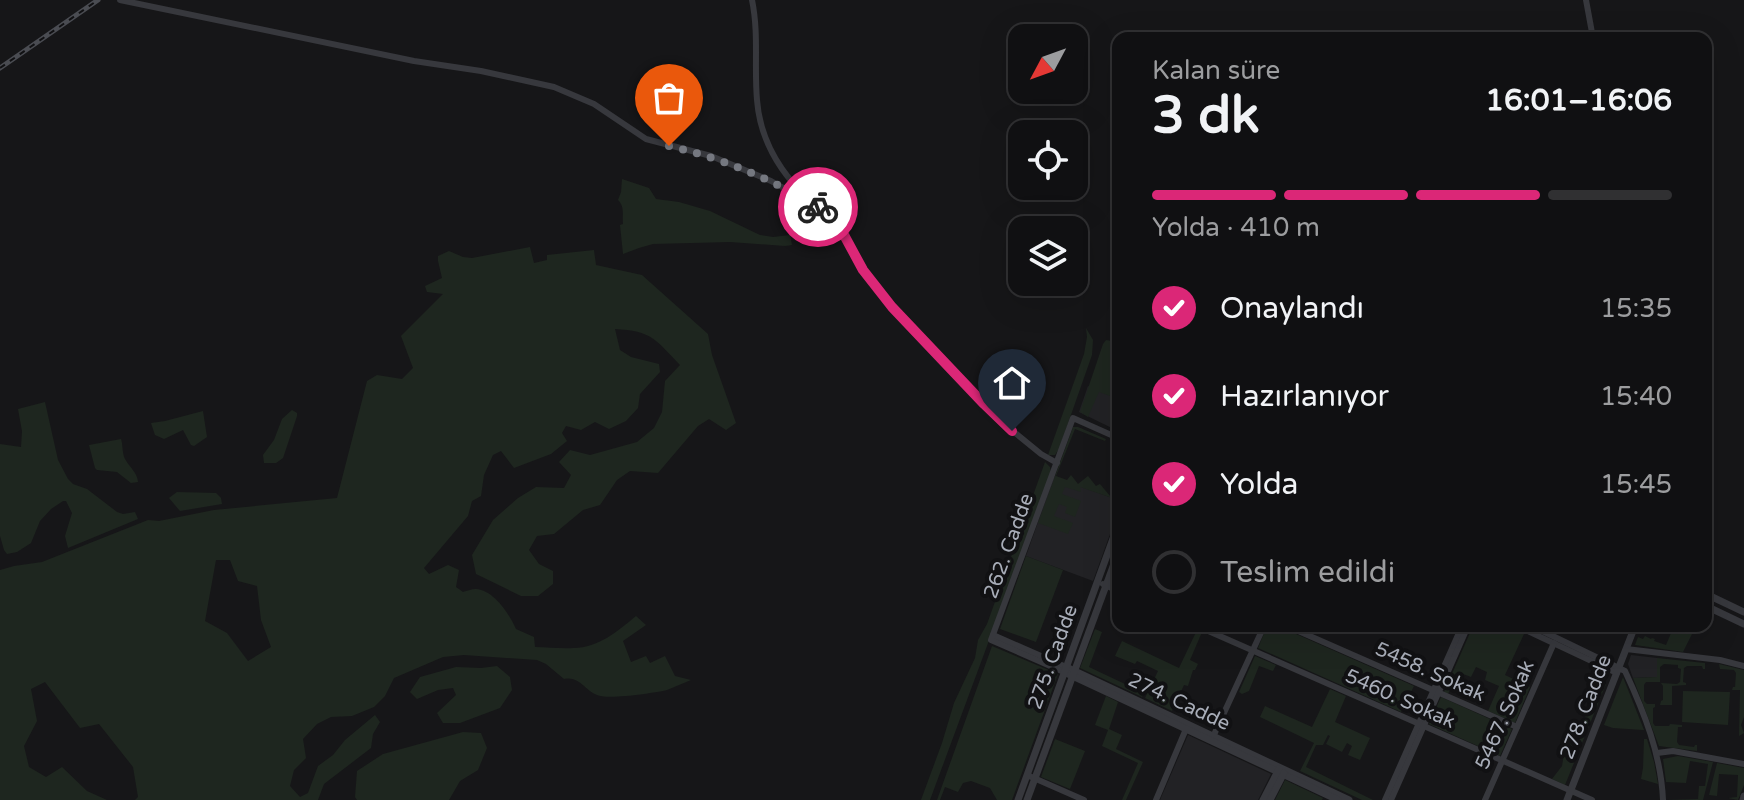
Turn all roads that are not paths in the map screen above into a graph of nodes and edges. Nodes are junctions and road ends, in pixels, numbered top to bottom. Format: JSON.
{"nodes":[{"id":1,"x":120,"y":0,"type":"edge"},
{"id":2,"x":752,"y":0,"type":"edge"},
{"id":3,"x":1586,"y":0,"type":"edge"},
{"id":4,"x":1592,"y":32,"type":"edge"},
{"id":5,"x":816,"y":206,"type":"junction"},
{"id":6,"x":1112,"y":435,"type":"edge"},
{"id":7,"x":1057,"y":463,"type":"junction"},
{"id":8,"x":1112,"y":546,"type":"edge"},
{"id":9,"x":1112,"y":564,"type":"edge"},
{"id":10,"x":1101,"y":584,"type":"junction"},
{"id":11,"x":1112,"y":589,"type":"edge"},
{"id":12,"x":1712,"y":597,"type":"edge"},
{"id":13,"x":1712,"y":609,"type":"edge"},
{"id":14,"x":1744,"y":612,"type":"edge"},
{"id":15,"x":1744,"y":624,"type":"edge"},
{"id":16,"x":1210,"y":632,"type":"edge"},
{"id":17,"x":1223,"y":632,"type":"edge"},
{"id":18,"x":1261,"y":632,"type":"edge"},
{"id":19,"x":1301,"y":632,"type":"edge"},
{"id":20,"x":1460,"y":632,"type":"edge"},
{"id":21,"x":1465,"y":632,"type":"edge"},
{"id":22,"x":1530,"y":632,"type":"edge"},
{"id":23,"x":1544,"y":632,"type":"edge"},
{"id":24,"x":1633,"y":632,"type":"edge"},
{"id":25,"x":1221,"y":637,"type":"junction"},
{"id":26,"x":992,"y":638,"type":"joint"},
{"id":27,"x":1554,"y":643,"type":"junction"},
{"id":28,"x":1626,"y":649,"type":"junction"},
{"id":29,"x":1252,"y":651,"type":"junction"},
{"id":30,"x":1744,"y":666,"type":"edge"},
{"id":31,"x":1618,"y":670,"type":"junction"},
{"id":32,"x":1069,"y":671,"type":"junction"},
{"id":33,"x":1436,"y":692,"type":"junction"},
{"id":34,"x":1421,"y":725,"type":"junction"},
{"id":35,"x":1517,"y":727,"type":"junction"},
{"id":36,"x":1186,"y":729,"type":"junction"},
{"id":37,"x":1213,"y":738,"type":"junction"},
{"id":38,"x":1657,"y":753,"type":"junction"},
{"id":39,"x":1502,"y":761,"type":"junction"},
{"id":40,"x":1744,"y":764,"type":"edge"},
{"id":41,"x":1282,"y":771,"type":"junction"},
{"id":42,"x":1031,"y":777,"type":"junction"},
{"id":43,"x":1568,"y":796,"type":"edge"},
{"id":44,"x":1328,"y":798,"type":"edge"},
{"id":45,"x":1018,"y":800,"type":"edge"},
{"id":46,"x":1027,"y":800,"type":"edge"},
{"id":47,"x":1084,"y":800,"type":"edge"},
{"id":48,"x":1156,"y":800,"type":"edge"},
{"id":49,"x":1263,"y":800,"type":"edge"},
{"id":50,"x":1270,"y":800,"type":"edge"},
{"id":51,"x":1338,"y":800,"type":"edge"},
{"id":52,"x":1349,"y":800,"type":"edge"},
{"id":53,"x":1388,"y":800,"type":"edge"},
{"id":54,"x":1485,"y":800,"type":"edge"},
{"id":55,"x":1592,"y":800,"type":"edge"},
{"id":56,"x":1663,"y":800,"type":"edge"}],
"edges":[{"from":1,"to":5,"type":"street"},
{"from":2,"to":5,"type":"street"},
{"from":3,"to":4,"type":"street"},
{"from":5,"to":7,"type":"street"},
{"from":6,"to":7,"type":"street","name":"262. Cadde"},
{"from":7,"to":26,"type":"street","name":"262. Cadde"},
{"from":8,"to":10,"type":"street","name":"275. Cadde"},
{"from":9,"to":10,"type":"street","name":"275. Cadde"},
{"from":10,"to":11,"type":"street"},
{"from":10,"to":32,"type":"street","name":"275. Cadde"},
{"from":12,"to":14,"type":"street"},
{"from":13,"to":15,"type":"street"},
{"from":16,"to":25,"type":"street","name":"5460. Sokak"},
{"from":17,"to":25,"type":"street"},
{"from":18,"to":29,"type":"street"},
{"from":19,"to":33,"type":"street","name":"5458. Sokak"},
{"from":20,"to":33,"type":"street"},
{"from":21,"to":33,"type":"street"},
{"from":22,"to":27,"type":"street"},
{"from":23,"to":31,"type":"street"},
{"from":24,"to":28,"type":"street","name":"278. Cadde"},
{"from":25,"to":29,"type":"street","name":"5460. Sokak"},
{"from":26,"to":32,"type":"street","name":"274. Cadde"},
{"from":27,"to":31,"type":"street"},
{"from":27,"to":35,"type":"street","name":"5467. Sokak"},
{"from":28,"to":30,"type":"street"},
{"from":28,"to":31,"type":"street","name":"278. Cadde"},
{"from":29,"to":34,"type":"street","name":"5460. Sokak"},
{"from":29,"to":37,"type":"street"},
{"from":31,"to":38,"type":"street"},
{"from":31,"to":43,"type":"street","name":"278. Cadde"},
{"from":32,"to":36,"type":"street","name":"274. Cadde"},
{"from":32,"to":37,"type":"street","name":"274. Cadde"},
{"from":32,"to":42,"type":"street","name":"275. Cadde"},
{"from":33,"to":34,"type":"street"},
{"from":33,"to":35,"type":"street","name":"5458. Sokak"},
{"from":34,"to":39,"type":"street","name":"5460. Sokak"},
{"from":34,"to":53,"type":"street"},
{"from":35,"to":39,"type":"street","name":"5467. Sokak"},
{"from":36,"to":37,"type":"street","name":"274. Cadde"},
{"from":36,"to":48,"type":"street"},
{"from":37,"to":41,"type":"street","name":"274. Cadde"},
{"from":38,"to":40,"type":"street"},
{"from":38,"to":56,"type":"street"},
{"from":39,"to":43,"type":"street","name":"5460. Sokak"},
{"from":39,"to":54,"type":"street","name":"5467. Sokak"},
{"from":41,"to":44,"type":"street"},
{"from":41,"to":49,"type":"street"},
{"from":41,"to":50,"type":"street"},
{"from":41,"to":52,"type":"street","name":"274. Cadde"},
{"from":42,"to":45,"type":"street","name":"275. Cadde"},
{"from":42,"to":46,"type":"street","name":"275. Cadde"},
{"from":42,"to":47,"type":"street"},
{"from":43,"to":55,"type":"street","name":"5460. Sokak"},
{"from":44,"to":51,"type":"street"}]}
